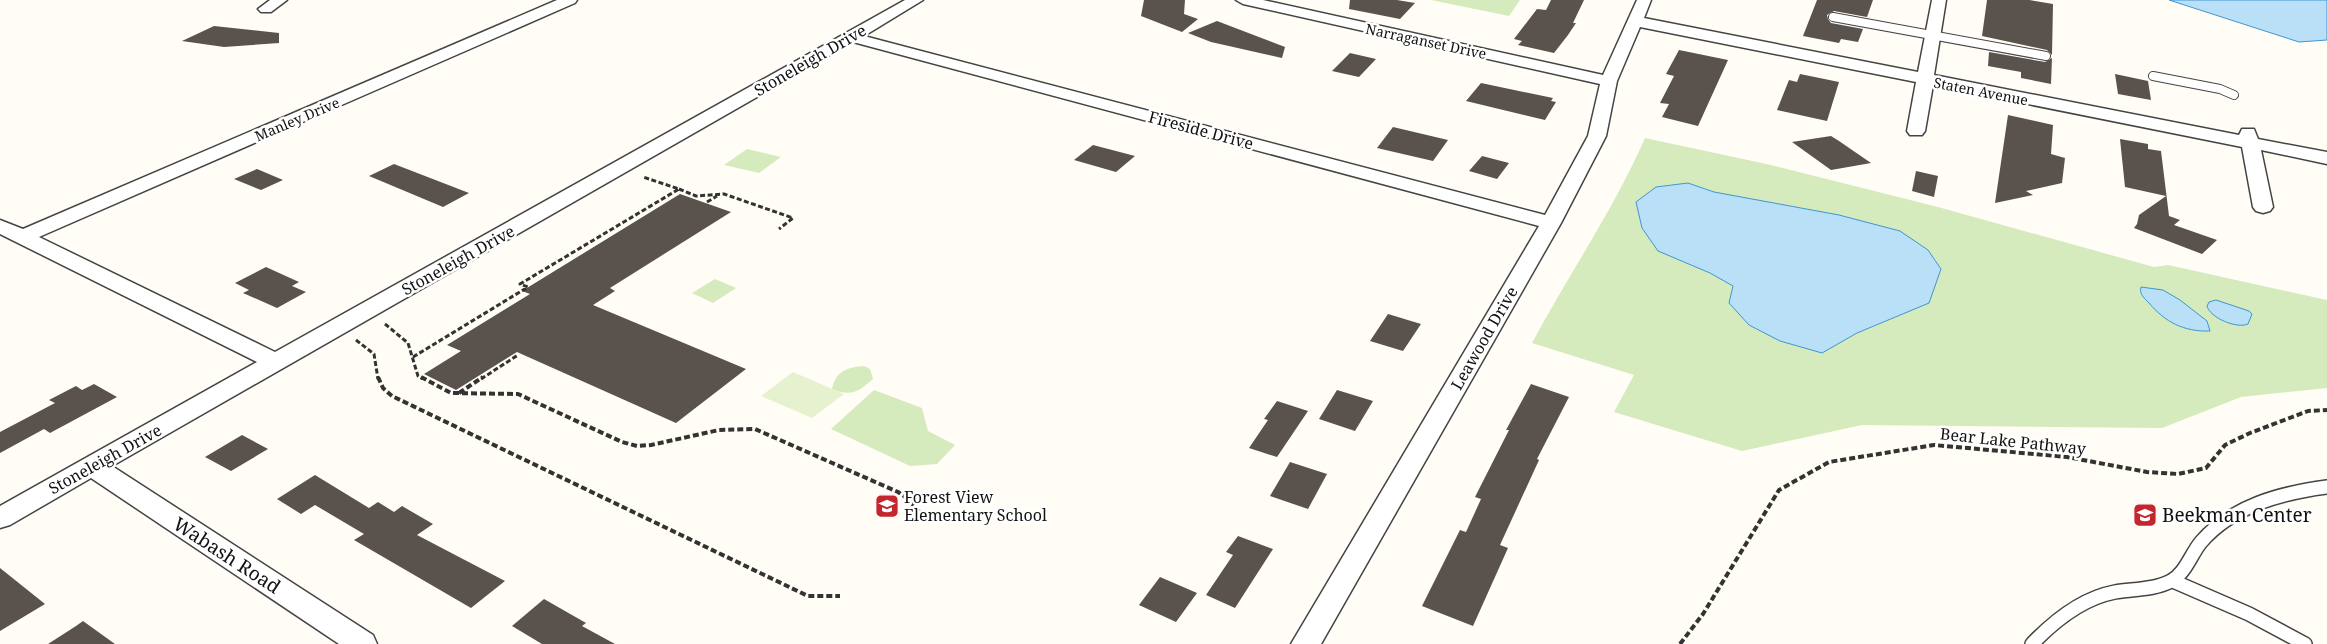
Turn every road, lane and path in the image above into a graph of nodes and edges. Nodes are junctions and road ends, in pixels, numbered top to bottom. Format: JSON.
{"nodes":[{"id":1,"x":280,"y":0,"type":"edge"},
{"id":2,"x":530,"y":0,"type":"edge"},
{"id":3,"x":916,"y":0,"type":"edge"},
{"id":4,"x":1244,"y":0,"type":"edge"},
{"id":5,"x":1644,"y":0,"type":"edge"},
{"id":6,"x":1939,"y":0,"type":"edge"},
{"id":7,"x":562,"y":3,"type":"edge"},
{"id":8,"x":266,"y":9,"type":"dead end"},
{"id":9,"x":1834,"y":17,"type":"dead end"},
{"id":10,"x":1636,"y":21,"type":"junction"},
{"id":11,"x":1933,"y":36,"type":"junction"},
{"id":12,"x":851,"y":37,"type":"junction"},
{"id":13,"x":2046,"y":56,"type":"dead end"},
{"id":14,"x":2153,"y":76,"type":"dead end"},
{"id":15,"x":1926,"y":80,"type":"junction"},
{"id":16,"x":1609,"y":81,"type":"junction"},
{"id":17,"x":2234,"y":95,"type":"dead end"},
{"id":18,"x":1916,"y":131,"type":"dead end"},
{"id":19,"x":2250,"y":138,"type":"junction"},
{"id":20,"x":2327,"y":158,"type":"edge"},
{"id":21,"x":642,"y":177,"type":"dead end"},
{"id":22,"x":679,"y":189,"type":"junction"},
{"id":23,"x":720,"y":195,"type":"junction"},
{"id":24,"x":707,"y":202,"type":"dead end"},
{"id":25,"x":2264,"y":207,"type":"dead end"},
{"id":26,"x":1551,"y":223,"type":"junction"},
{"id":27,"x":0,"y":226,"type":"edge"},
{"id":28,"x":780,"y":228,"type":"dead end"},
{"id":29,"x":23,"y":237,"type":"junction"},
{"id":30,"x":378,"y":320,"type":"dead end"},
{"id":31,"x":348,"y":337,"type":"dead end"},
{"id":32,"x":518,"y":354,"type":"dead end"},
{"id":33,"x":413,"y":357,"type":"junction"},
{"id":34,"x":276,"y":362,"type":"junction"},
{"id":35,"x":458,"y":393,"type":"junction"},
{"id":36,"x":2327,"y":410,"type":"edge"},
{"id":37,"x":92,"y":466,"type":"junction"},
{"id":38,"x":2327,"y":487,"type":"edge"},
{"id":39,"x":922,"y":515,"type":"dead end"},
{"id":40,"x":0,"y":518,"type":"edge"},
{"id":41,"x":2173,"y":581,"type":"junction"},
{"id":42,"x":840,"y":596,"type":"dead end"},
{"id":43,"x":362,"y":644,"type":"edge"},
{"id":44,"x":1306,"y":644,"type":"edge"},
{"id":45,"x":1680,"y":644,"type":"edge"},
{"id":46,"x":2032,"y":644,"type":"edge"},
{"id":47,"x":2305,"y":644,"type":"edge"}],
"edges":[{"from":1,"to":8,"type":"street"},
{"from":2,"to":7,"type":"street"},
{"from":3,"to":12,"type":"street","name":"Stoneleigh Drive"},
{"from":4,"to":16,"type":"street","name":"Narraganset Drive"},
{"from":5,"to":10,"type":"street","name":"Leawood Drive"},
{"from":6,"to":11,"type":"street"},
{"from":7,"to":29,"type":"street","name":"Manley Drive"},
{"from":9,"to":11,"type":"lane"},
{"from":10,"to":15,"type":"street","name":"Staten Avenue"},
{"from":10,"to":16,"type":"street","name":"Leawood Drive"},
{"from":11,"to":13,"type":"lane"},
{"from":11,"to":15,"type":"street"},
{"from":12,"to":26,"type":"street","name":"Fireside Drive"},
{"from":12,"to":34,"type":"street","name":"Stoneleigh Drive"},
{"from":14,"to":17,"type":"lane"},
{"from":15,"to":18,"type":"street"},
{"from":15,"to":19,"type":"street","name":"Staten Avenue"},
{"from":16,"to":26,"type":"street","name":"Leawood Drive"},
{"from":19,"to":20,"type":"street","name":"Staten Avenue"},
{"from":19,"to":25,"type":"street"},
{"from":21,"to":22,"type":"path"},
{"from":22,"to":23,"type":"path"},
{"from":22,"to":33,"type":"path"},
{"from":23,"to":24,"type":"path"},
{"from":23,"to":28,"type":"path"},
{"from":26,"to":44,"type":"street","name":"Leawood Drive"},
{"from":27,"to":29,"type":"street"},
{"from":29,"to":34,"type":"street"},
{"from":30,"to":33,"type":"path"},
{"from":31,"to":42,"type":"path"},
{"from":32,"to":35,"type":"path"},
{"from":33,"to":35,"type":"path"},
{"from":34,"to":37,"type":"street","name":"Stoneleigh Drive"},
{"from":35,"to":39,"type":"path"},
{"from":36,"to":45,"type":"path","name":"Bear Lake Pathway"},
{"from":37,"to":40,"type":"street","name":"Stoneleigh Drive"},
{"from":37,"to":43,"type":"street","name":"Wabash Road"},
{"from":38,"to":41,"type":"lane"},
{"from":41,"to":46,"type":"lane"},
{"from":41,"to":47,"type":"lane"}]}
